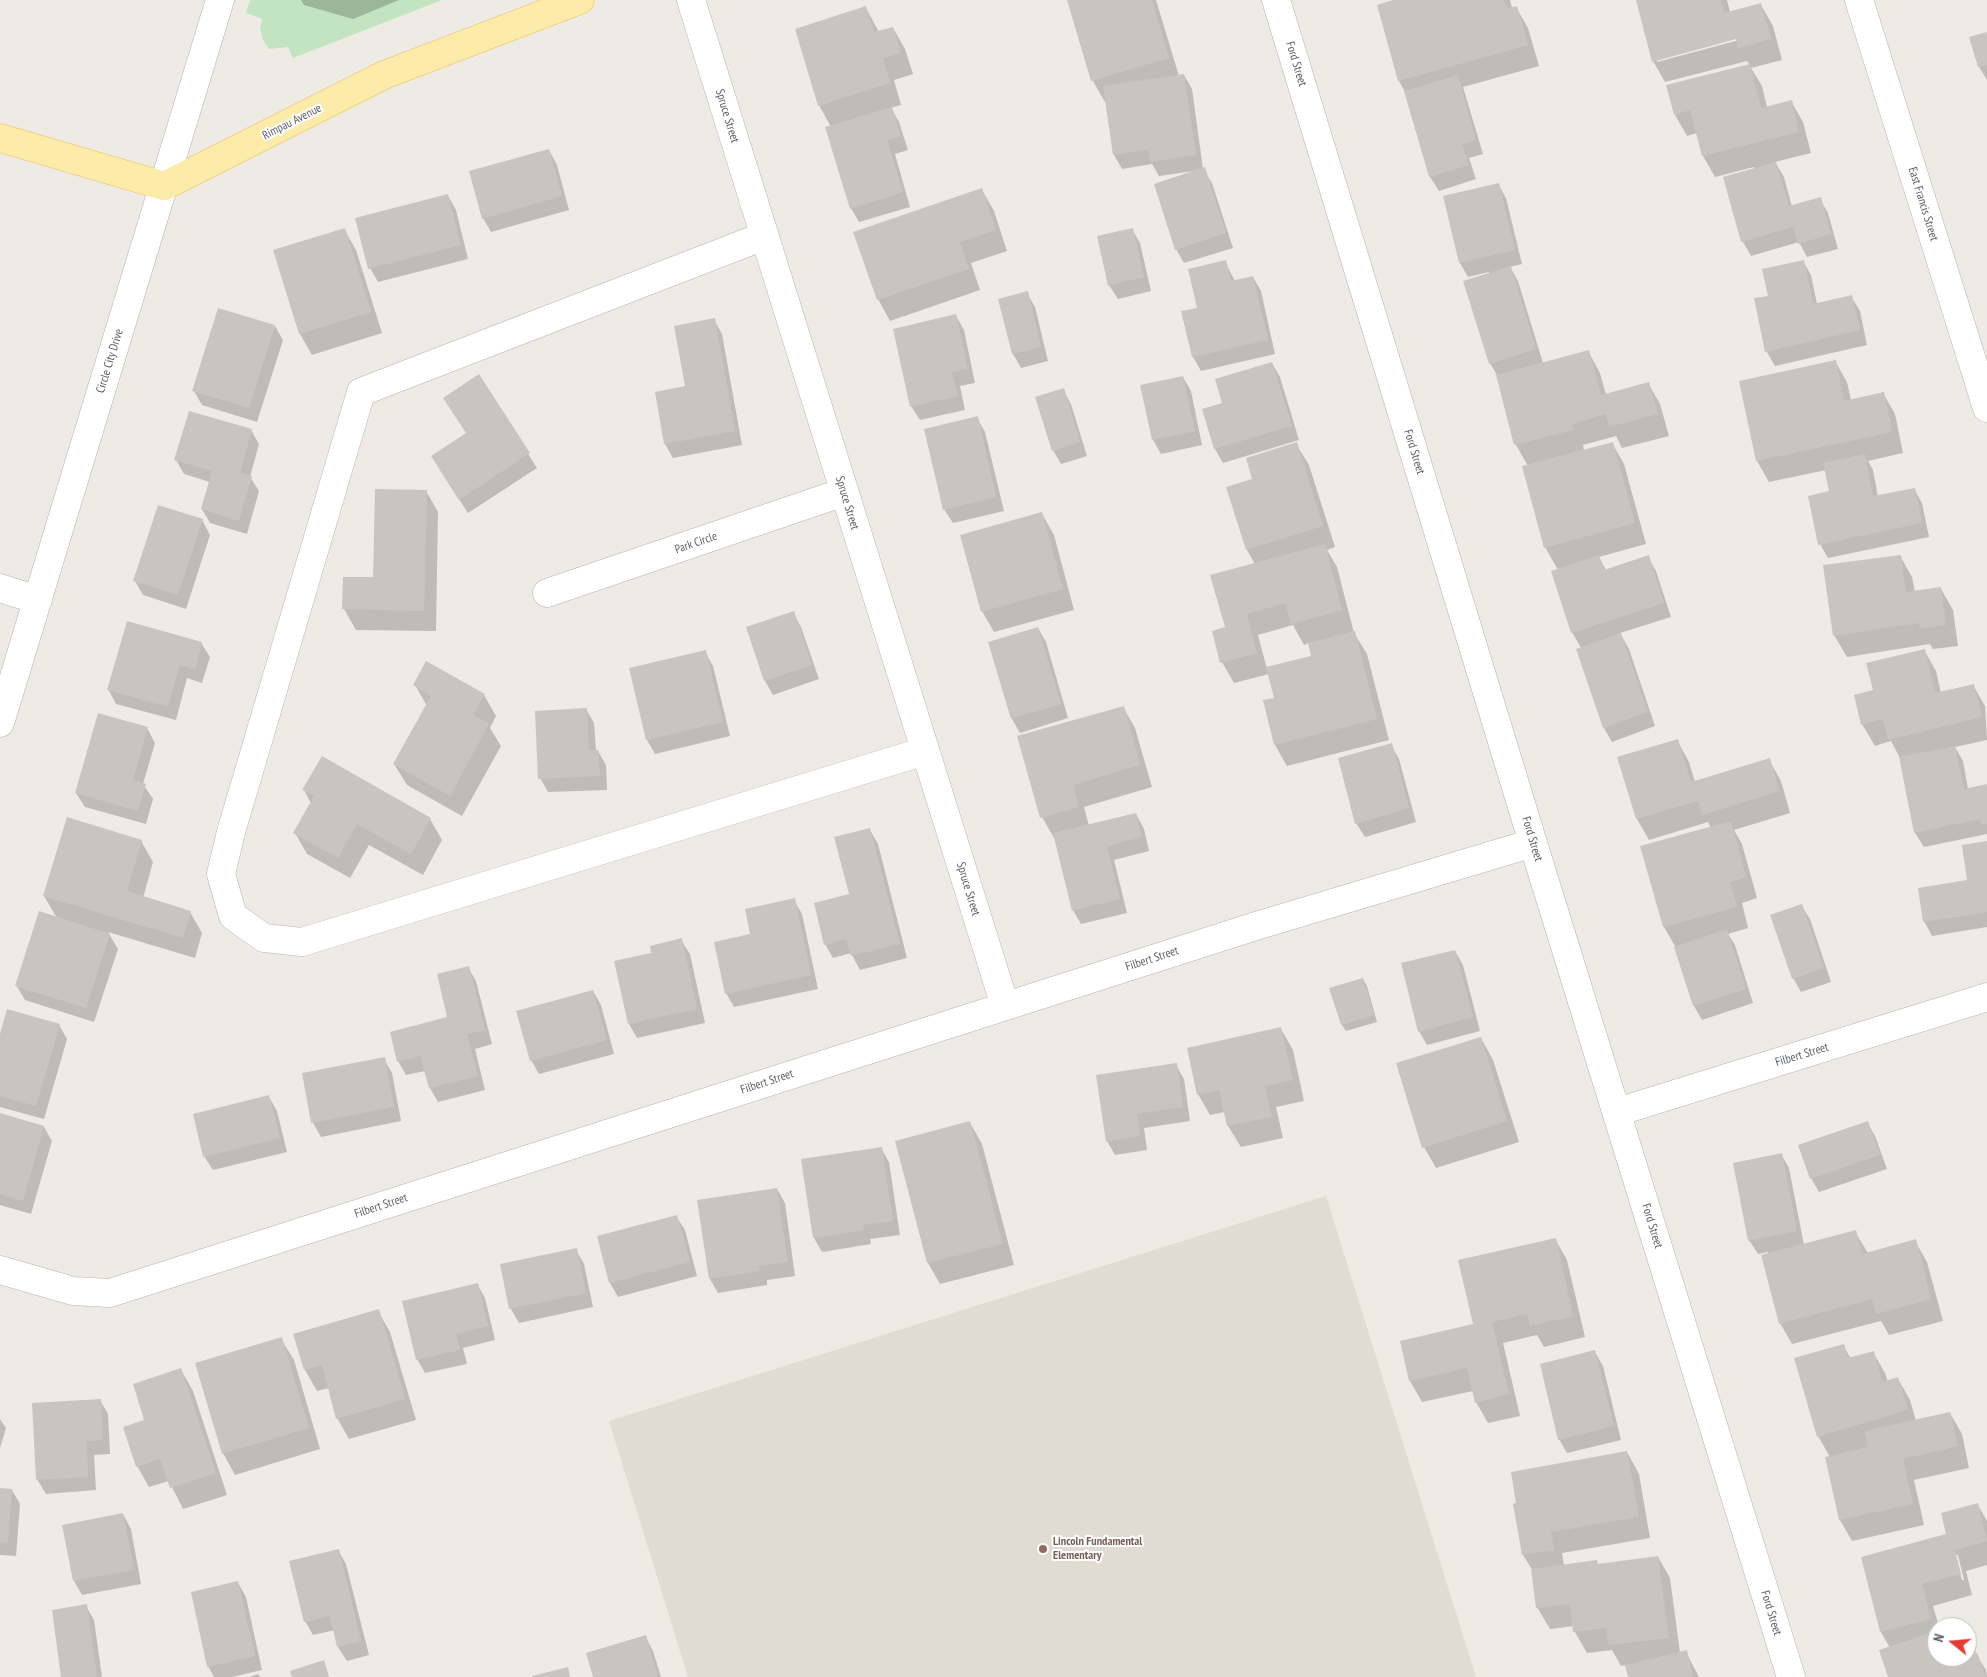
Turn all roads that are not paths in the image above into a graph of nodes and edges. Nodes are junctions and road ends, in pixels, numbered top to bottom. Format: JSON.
{"nodes":[{"id":1,"x":220,"y":0,"type":"edge"},
{"id":2,"x":580,"y":0,"type":"edge"},
{"id":3,"x":691,"y":0,"type":"edge"},
{"id":4,"x":1276,"y":0,"type":"edge"},
{"id":5,"x":1859,"y":0,"type":"edge"},
{"id":6,"x":0,"y":138,"type":"edge"},
{"id":7,"x":164,"y":186,"type":"junction"},
{"id":8,"x":764,"y":236,"type":"junction"},
{"id":9,"x":1987,"y":408,"type":"edge"},
{"id":10,"x":844,"y":492,"type":"junction"},
{"id":11,"x":0,"y":588,"type":"edge"},
{"id":12,"x":547,"y":593,"type":"dead end"},
{"id":13,"x":38,"y":600,"type":"junction"},
{"id":14,"x":0,"y":723,"type":"edge"},
{"id":15,"x":925,"y":750,"type":"junction"},
{"id":16,"x":1533,"y":843,"type":"junction"},
{"id":17,"x":1987,"y":997,"type":"edge"},
{"id":18,"x":1004,"y":1006,"type":"junction"},
{"id":19,"x":1617,"y":1112,"type":"junction"},
{"id":20,"x":0,"y":1270,"type":"edge"},
{"id":21,"x":1791,"y":1677,"type":"edge"}],
"edges":[{"from":1,"to":7,"type":"street","name":"Circle City Drive"},
{"from":2,"to":7,"type":"main road","name":"Rimpau Avenue"},
{"from":3,"to":8,"type":"street","name":"Spruce Street"},
{"from":4,"to":16,"type":"street","name":"Ford Street"},
{"from":5,"to":9,"type":"street","name":"East Francis Street"},
{"from":6,"to":7,"type":"main road"},
{"from":7,"to":13,"type":"street","name":"Circle City Drive"},
{"from":8,"to":10,"type":"street","name":"Spruce Street"},
{"from":8,"to":15,"type":"street"},
{"from":10,"to":12,"type":"street","name":"Park Circle"},
{"from":10,"to":15,"type":"street","name":"Spruce Street"},
{"from":11,"to":13,"type":"street"},
{"from":13,"to":14,"type":"street","name":"Circle City Drive"},
{"from":15,"to":18,"type":"street","name":"Spruce Street"},
{"from":16,"to":18,"type":"street","name":"Filbert Street"},
{"from":16,"to":19,"type":"street","name":"Ford Street"},
{"from":17,"to":19,"type":"street","name":"Filbert Street"},
{"from":18,"to":20,"type":"street","name":"Filbert Street"},
{"from":19,"to":21,"type":"street","name":"Ford Street"}]}
